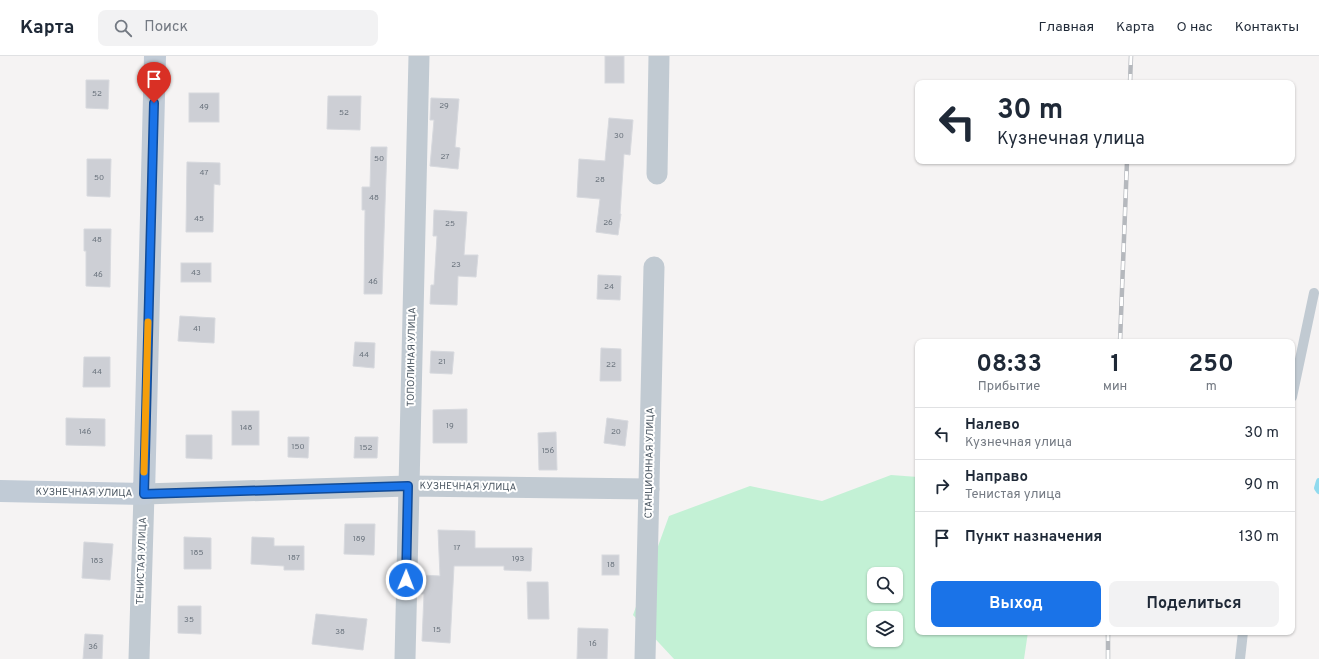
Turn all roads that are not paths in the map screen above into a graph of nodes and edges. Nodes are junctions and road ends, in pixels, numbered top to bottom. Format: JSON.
{"nodes":[{"id":1,"x":155,"y":56,"type":"edge"},
{"id":2,"x":419,"y":56,"type":"edge"},
{"id":3,"x":659,"y":56,"type":"edge"},
{"id":4,"x":657,"y":174,"type":"dead end"},
{"id":5,"x":654,"y":267,"type":"dead end"},
{"id":6,"x":1314,"y":293,"type":"dead end"},
{"id":7,"x":1295,"y":383,"type":"edge"},
{"id":8,"x":408,"y":486,"type":"junction"},
{"id":9,"x":649,"y":489,"type":"junction"},
{"id":10,"x":0,"y":491,"type":"edge"},
{"id":11,"x":144,"y":494,"type":"junction"},
{"id":12,"x":1244,"y":635,"type":"edge"},
{"id":13,"x":139,"y":659,"type":"edge"},
{"id":14,"x":404,"y":659,"type":"edge"},
{"id":15,"x":646,"y":659,"type":"edge"},
{"id":16,"x":1240,"y":659,"type":"edge"}],
"edges":[{"from":1,"to":11,"type":"street","name":"ТЕНИСТАЯ УЛИЦА"},
{"from":2,"to":8,"type":"street","name":"ТОПОЛИНАЯ УЛИЦА"},
{"from":3,"to":4,"type":"street"},
{"from":5,"to":9,"type":"street","name":"СТАНЦИОННАЯ УЛИЦА"},
{"from":6,"to":7,"type":"lane"},
{"from":8,"to":9,"type":"street","name":"КУЗНЕЧНАЯ УЛИЦА"},
{"from":8,"to":11,"type":"street","name":"КУЗНЕЧНАЯ УЛИЦА"},
{"from":8,"to":14,"type":"street","name":"ТОПОЛИНАЯ УЛИЦА"},
{"from":9,"to":15,"type":"street","name":"СТАНЦИОННАЯ УЛИЦА"},
{"from":10,"to":11,"type":"street","name":"КУЗНЕЧНАЯ УЛИЦА"},
{"from":11,"to":13,"type":"street","name":"ТЕНИСТАЯ УЛИЦА"},
{"from":12,"to":16,"type":"lane"}]}
